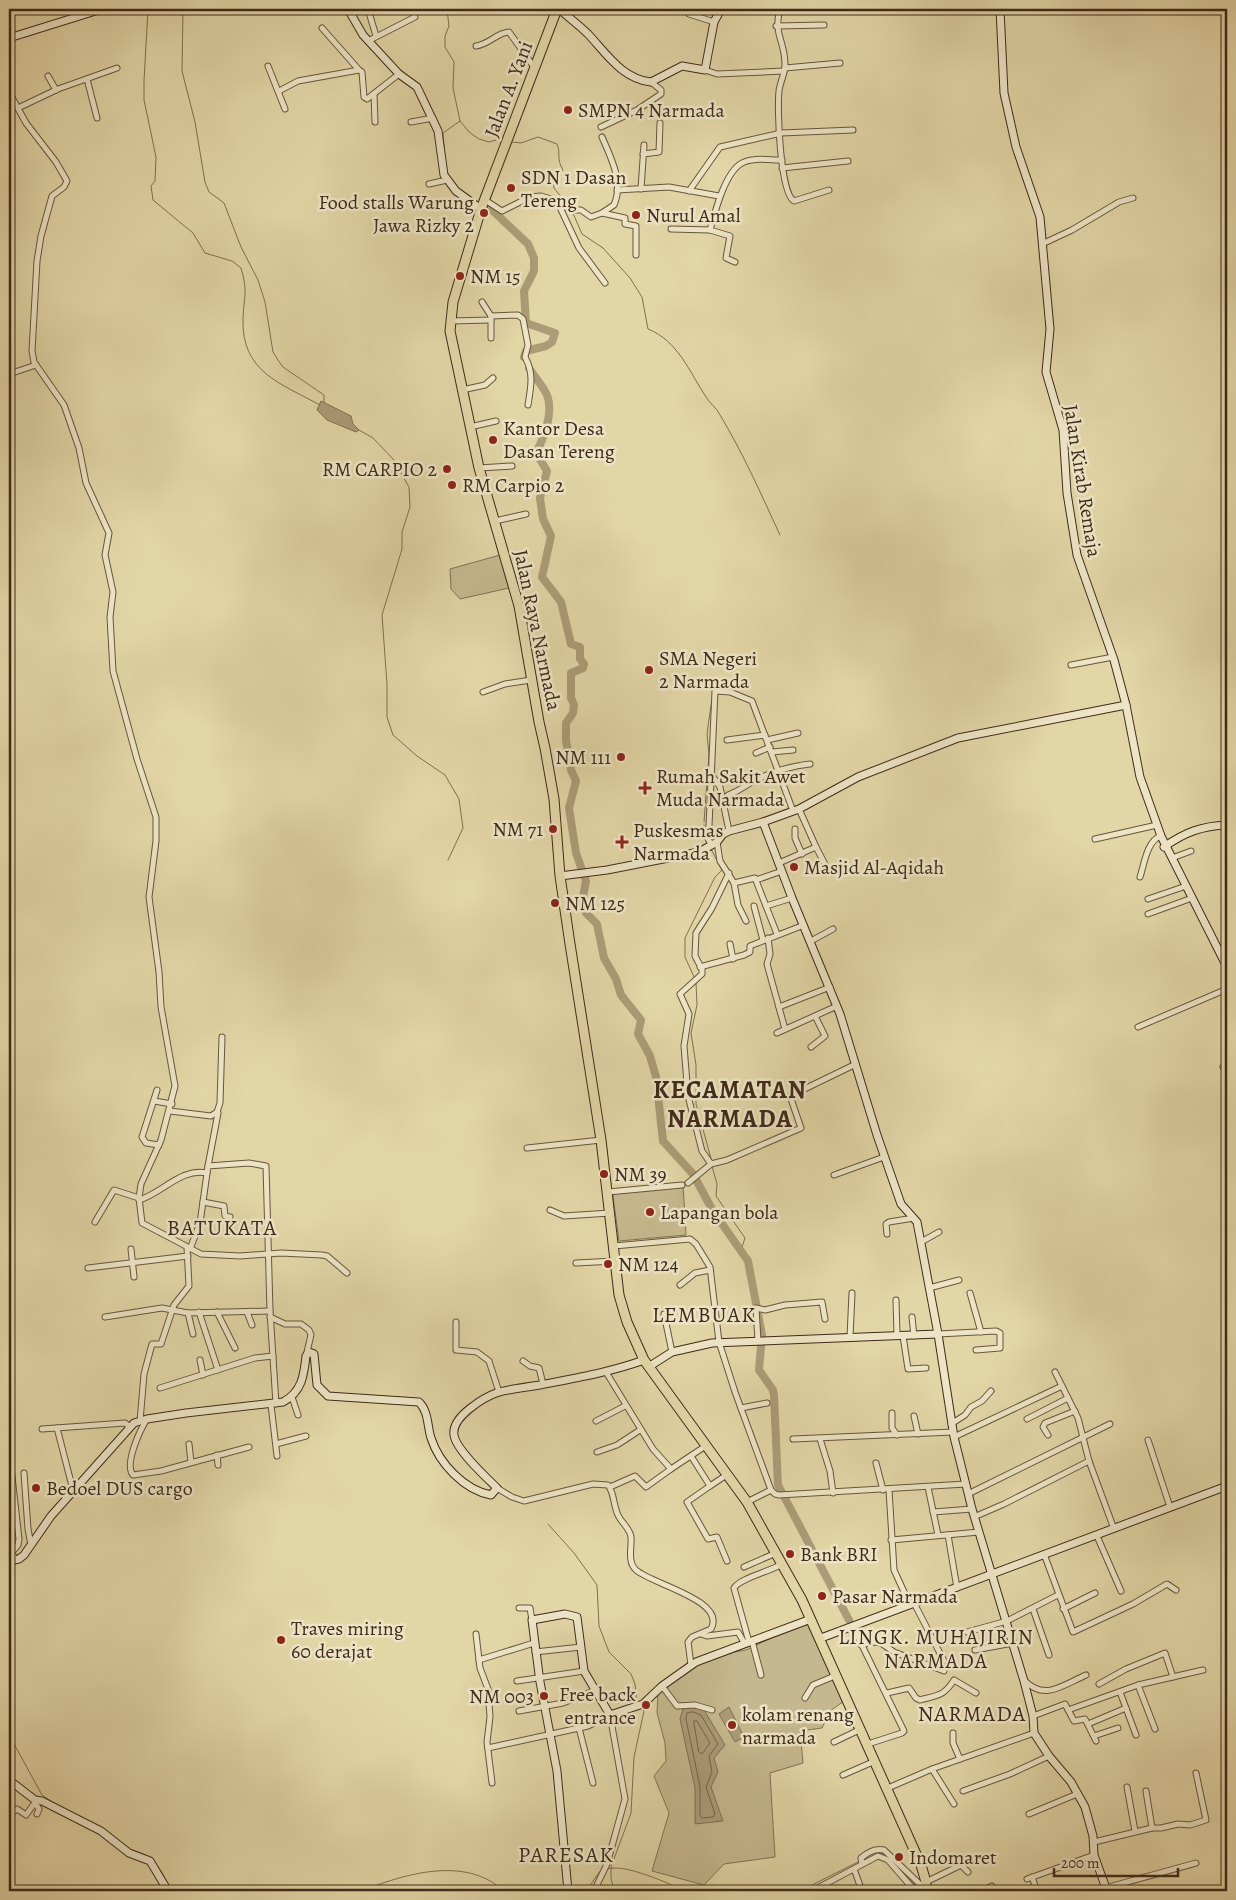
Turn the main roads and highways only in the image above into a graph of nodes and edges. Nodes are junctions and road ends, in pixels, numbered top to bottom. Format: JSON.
{"nodes":[{"id":1,"x":558,"y":9,"type":"edge"},
{"id":2,"x":502,"y":153,"type":"joint"},
{"id":3,"x":926,"y":1889,"type":"edge"}],
"edges":[{"from":1,"to":2,"type":"highway","name":"Jalan A. Yani"},
{"from":2,"to":3,"type":"highway","name":"Jalan Raya Narmada"}]}
